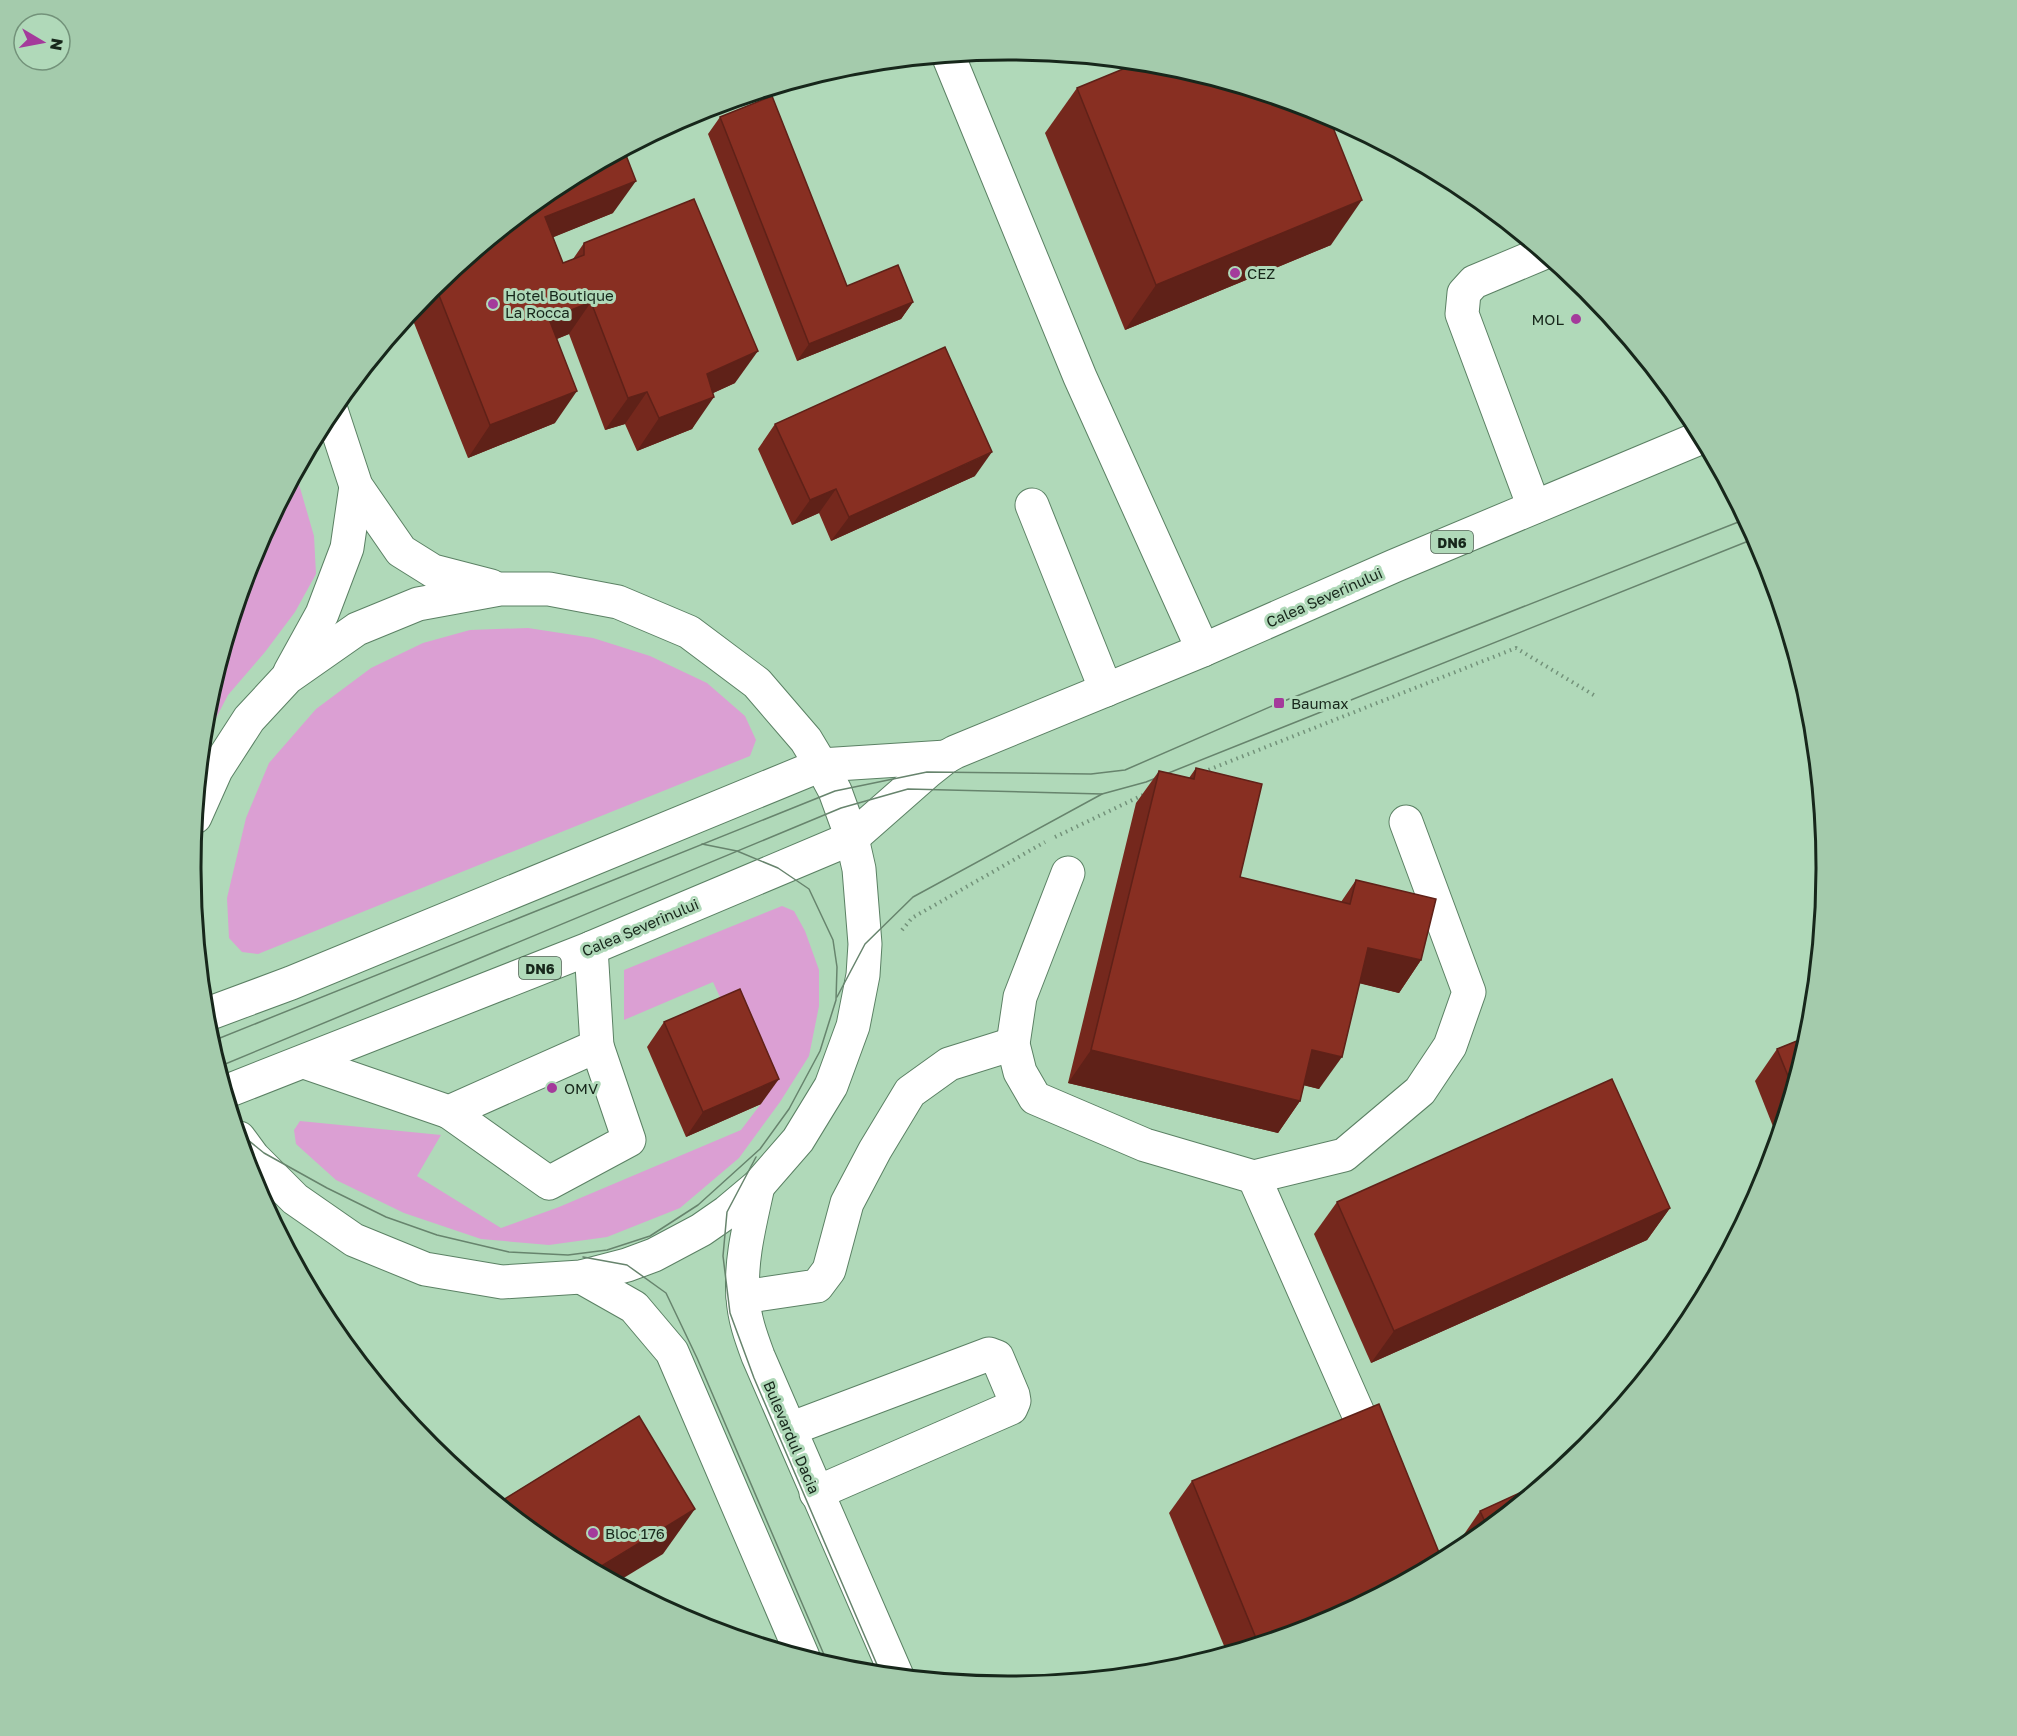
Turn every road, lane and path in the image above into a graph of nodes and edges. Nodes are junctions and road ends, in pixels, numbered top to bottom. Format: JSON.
{"nodes":[{"id":1,"x":951,"y":63,"type":"edge"},
{"id":2,"x":1535,"y":256,"type":"edge"},
{"id":3,"x":335,"y":422,"type":"edge"},
{"id":4,"x":1693,"y":441,"type":"edge"},
{"id":5,"x":356,"y":486,"type":"junction"},
{"id":6,"x":1032,"y":505,"type":"dead end"},
{"id":7,"x":1534,"y":507,"type":"junction"},
{"id":8,"x":500,"y":589,"type":"junction"},
{"id":9,"x":1203,"y":650,"type":"junction"},
{"id":10,"x":287,"y":678,"type":"junction"},
{"id":11,"x":1106,"y":690,"type":"junction"},
{"id":12,"x":1597,"y":697,"type":"dead end"},
{"id":13,"x":946,"y":757,"type":"junction"},
{"id":14,"x":821,"y":765,"type":"junction"},
{"id":15,"x":1201,"y":773,"type":"edge"},
{"id":16,"x":1145,"y":794,"type":"dead end"},
{"id":17,"x":204,"y":798,"type":"edge"},
{"id":18,"x":1406,"y":822,"type":"dead end"},
{"id":19,"x":852,"y":838,"type":"junction"},
{"id":20,"x":1068,"y":873,"type":"dead end"},
{"id":21,"x":591,"y":948,"type":"junction"},
{"id":22,"x":863,"y":975,"type":"junction"},
{"id":23,"x":214,"y":1012,"type":"edge"},
{"id":24,"x":1013,"y":1044,"type":"junction"},
{"id":25,"x":597,"y":1046,"type":"junction"},
{"id":26,"x":304,"y":1062,"type":"junction"},
{"id":27,"x":232,"y":1089,"type":"edge"},
{"id":28,"x":449,"y":1112,"type":"junction"},
{"id":29,"x":255,"y":1159,"type":"edge"},
{"id":30,"x":1254,"y":1177,"type":"junction"},
{"id":31,"x":758,"y":1186,"type":"junction"},
{"id":32,"x":581,"y":1276,"type":"junction"},
{"id":33,"x":743,"y":1297,"type":"junction"},
{"id":34,"x":790,"y":1429,"type":"junction"},
{"id":35,"x":1388,"y":1482,"type":"edge"},
{"id":36,"x":816,"y":1493,"type":"junction"},
{"id":37,"x":799,"y":1648,"type":"edge"},
{"id":38,"x":893,"y":1667,"type":"edge"}],
"edges":[{"from":1,"to":9,"type":"main road"},
{"from":2,"to":7,"type":"main road"},
{"from":3,"to":5,"type":"main road"},
{"from":4,"to":7,"type":"main road","name":"Calea Severinului","number":"DN6"},
{"from":5,"to":8,"type":"main road"},
{"from":5,"to":10,"type":"main road"},
{"from":6,"to":11,"type":"main road"},
{"from":7,"to":9,"type":"main road","name":"Calea Severinului","number":"DN6"},
{"from":8,"to":10,"type":"main road"},
{"from":8,"to":14,"type":"main road"},
{"from":9,"to":11,"type":"main road","name":"Calea Severinului","number":"DN6"},
{"from":10,"to":17,"type":"main road"},
{"from":11,"to":13,"type":"main road","name":"Calea Severinului","number":"DN6"},
{"from":12,"to":15,"type":"path"},
{"from":13,"to":14,"type":"main road","name":"Calea Severinului","number":"DN6"},
{"from":13,"to":19,"type":"main road","name":"Calea Severinului","number":"DN6"},
{"from":14,"to":19,"type":"main road"},
{"from":14,"to":23,"type":"main road","name":"Calea Severinului","number":"DN6"},
{"from":16,"to":22,"type":"path"},
{"from":18,"to":30,"type":"main road"},
{"from":19,"to":21,"type":"main road","name":"Calea Severinului","number":"DN6"},
{"from":19,"to":22,"type":"main road","name":"Bulevardul Dacia"},
{"from":20,"to":24,"type":"main road"},
{"from":21,"to":25,"type":"main road"},
{"from":21,"to":26,"type":"main road","name":"Calea Severinului","number":"DN6"},
{"from":22,"to":31,"type":"main road","name":"Bulevardul Dacia"},
{"from":24,"to":30,"type":"main road"},
{"from":24,"to":33,"type":"main road"},
{"from":25,"to":28,"type":"main road"},
{"from":25,"to":28,"type":"main road"},
{"from":26,"to":27,"type":"main road","name":"Calea Severinului","number":"DN6"},
{"from":26,"to":28,"type":"main road"},
{"from":29,"to":32,"type":"main road","name":"Bulevardul Dacia"},
{"from":30,"to":35,"type":"main road"},
{"from":31,"to":32,"type":"main road","name":"Bulevardul Dacia"},
{"from":31,"to":33,"type":"main road","name":"Bulevardul Dacia"},
{"from":32,"to":37,"type":"main road"},
{"from":33,"to":34,"type":"main road","name":"Bulevardul Dacia"},
{"from":34,"to":36,"type":"main road","name":"Bulevardul Dacia"},
{"from":34,"to":36,"type":"main road"},
{"from":36,"to":38,"type":"main road","name":"Bulevardul Dacia"}]}
